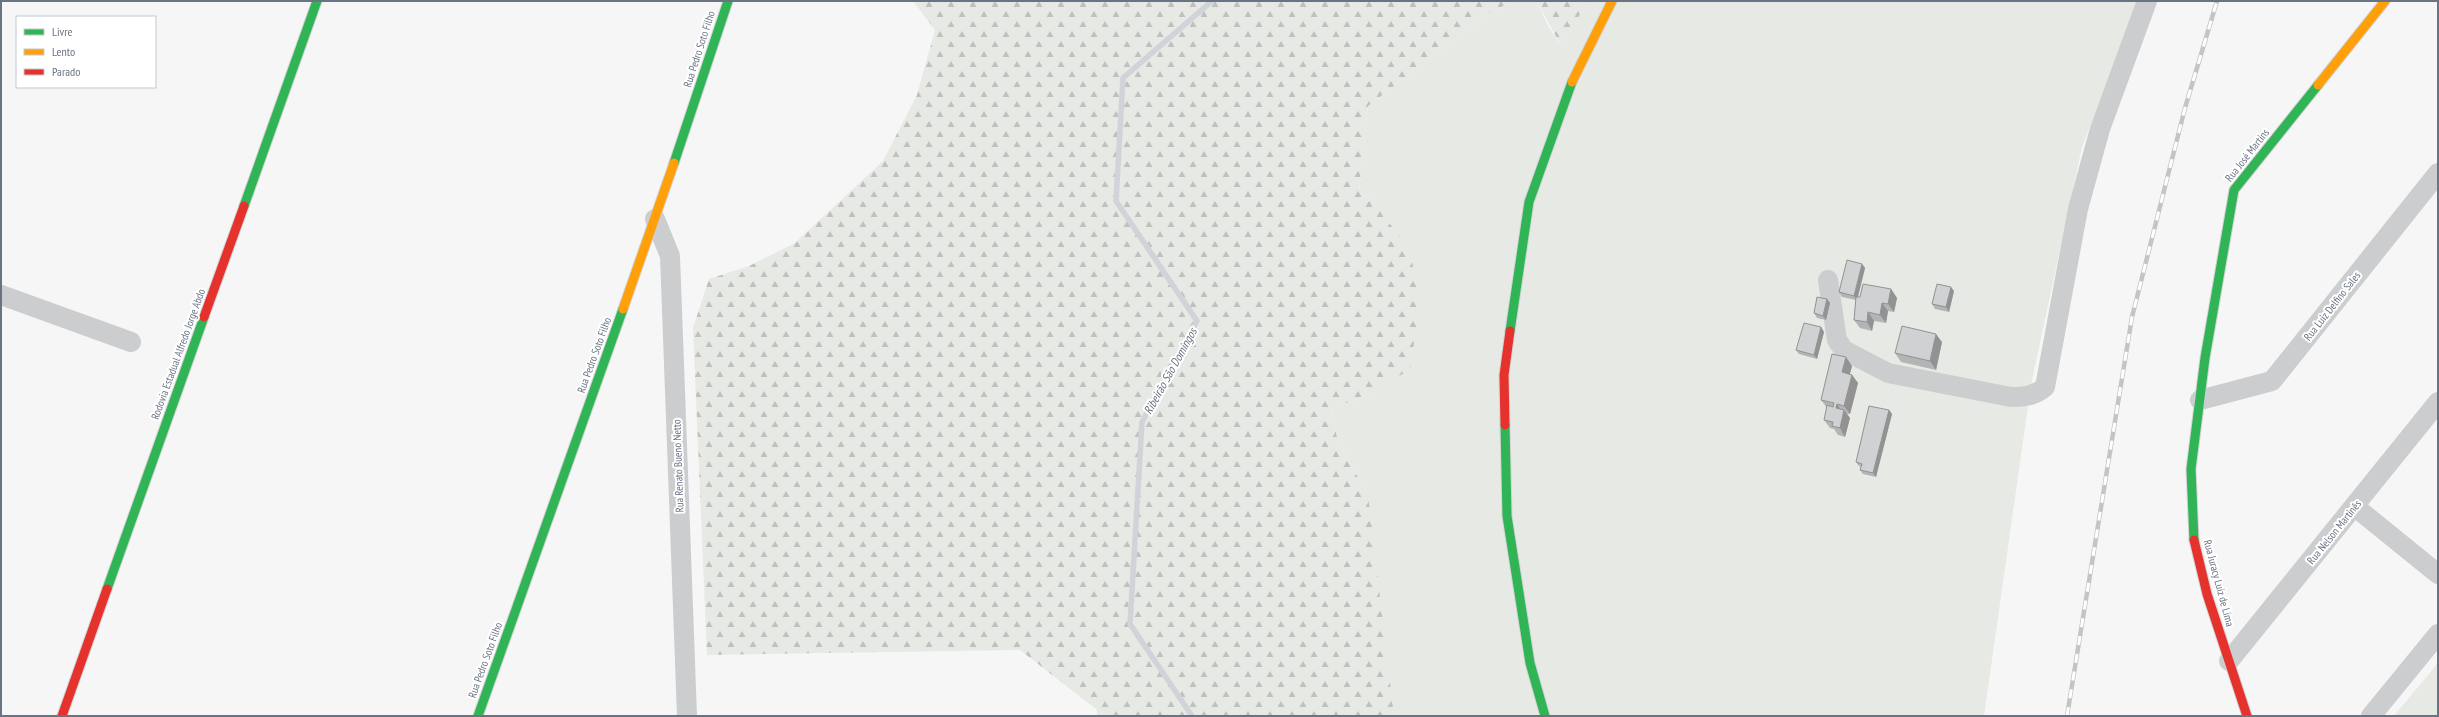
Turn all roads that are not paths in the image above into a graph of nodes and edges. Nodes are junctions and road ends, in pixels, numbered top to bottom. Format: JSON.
{"nodes":[{"id":1,"x":317,"y":1,"type":"edge"},
{"id":2,"x":728,"y":1,"type":"edge"},
{"id":3,"x":1612,"y":1,"type":"edge"},
{"id":4,"x":2147,"y":1,"type":"edge"},
{"id":5,"x":2385,"y":1,"type":"edge"},
{"id":6,"x":2438,"y":173,"type":"edge"},
{"id":7,"x":655,"y":219,"type":"junction"},
{"id":8,"x":1828,"y":280,"type":"dead end"},
{"id":9,"x":1,"y":295,"type":"edge"},
{"id":10,"x":131,"y":342,"type":"dead end"},
{"id":11,"x":2205,"y":358,"type":"joint"},
{"id":12,"x":2200,"y":400,"type":"junction"},
{"id":13,"x":2438,"y":402,"type":"edge"},
{"id":14,"x":2354,"y":506,"type":"junction"},
{"id":15,"x":2438,"y":574,"type":"edge"},
{"id":16,"x":2438,"y":634,"type":"edge"},
{"id":17,"x":2229,"y":661,"type":"junction"},
{"id":18,"x":62,"y":716,"type":"edge"},
{"id":19,"x":478,"y":716,"type":"edge"},
{"id":20,"x":687,"y":716,"type":"edge"},
{"id":21,"x":1545,"y":716,"type":"edge"},
{"id":22,"x":2247,"y":716,"type":"edge"},
{"id":23,"x":2372,"y":716,"type":"edge"}],
"edges":[{"from":1,"to":18,"type":"street","name":"Rodovia Estadual Alfredo Jorge Abdo"},
{"from":2,"to":7,"type":"street","name":"Rua Pedro Soto Filho"},
{"from":3,"to":21,"type":"street"},
{"from":4,"to":8,"type":"street"},
{"from":5,"to":11,"type":"street","name":"Rua José Martins"},
{"from":6,"to":12,"type":"street","name":"Rua Luiz Delfino Sales"},
{"from":7,"to":19,"type":"street","name":"Rua Pedro Soto Filho"},
{"from":7,"to":20,"type":"street","name":"Rua Renato Bueno Netto"},
{"from":9,"to":10,"type":"street"},
{"from":11,"to":12,"type":"street","name":"Rua Juracy Luiz de Lima"},
{"from":12,"to":17,"type":"street","name":"Rua Juracy Luiz de Lima"},
{"from":13,"to":14,"type":"street","name":"Rua Nelson Martinês"},
{"from":14,"to":15,"type":"street"},
{"from":14,"to":17,"type":"street","name":"Rua Nelson Martinês"},
{"from":16,"to":23,"type":"street"},
{"from":17,"to":22,"type":"street","name":"Rua Juracy Luiz de Lima"}]}
